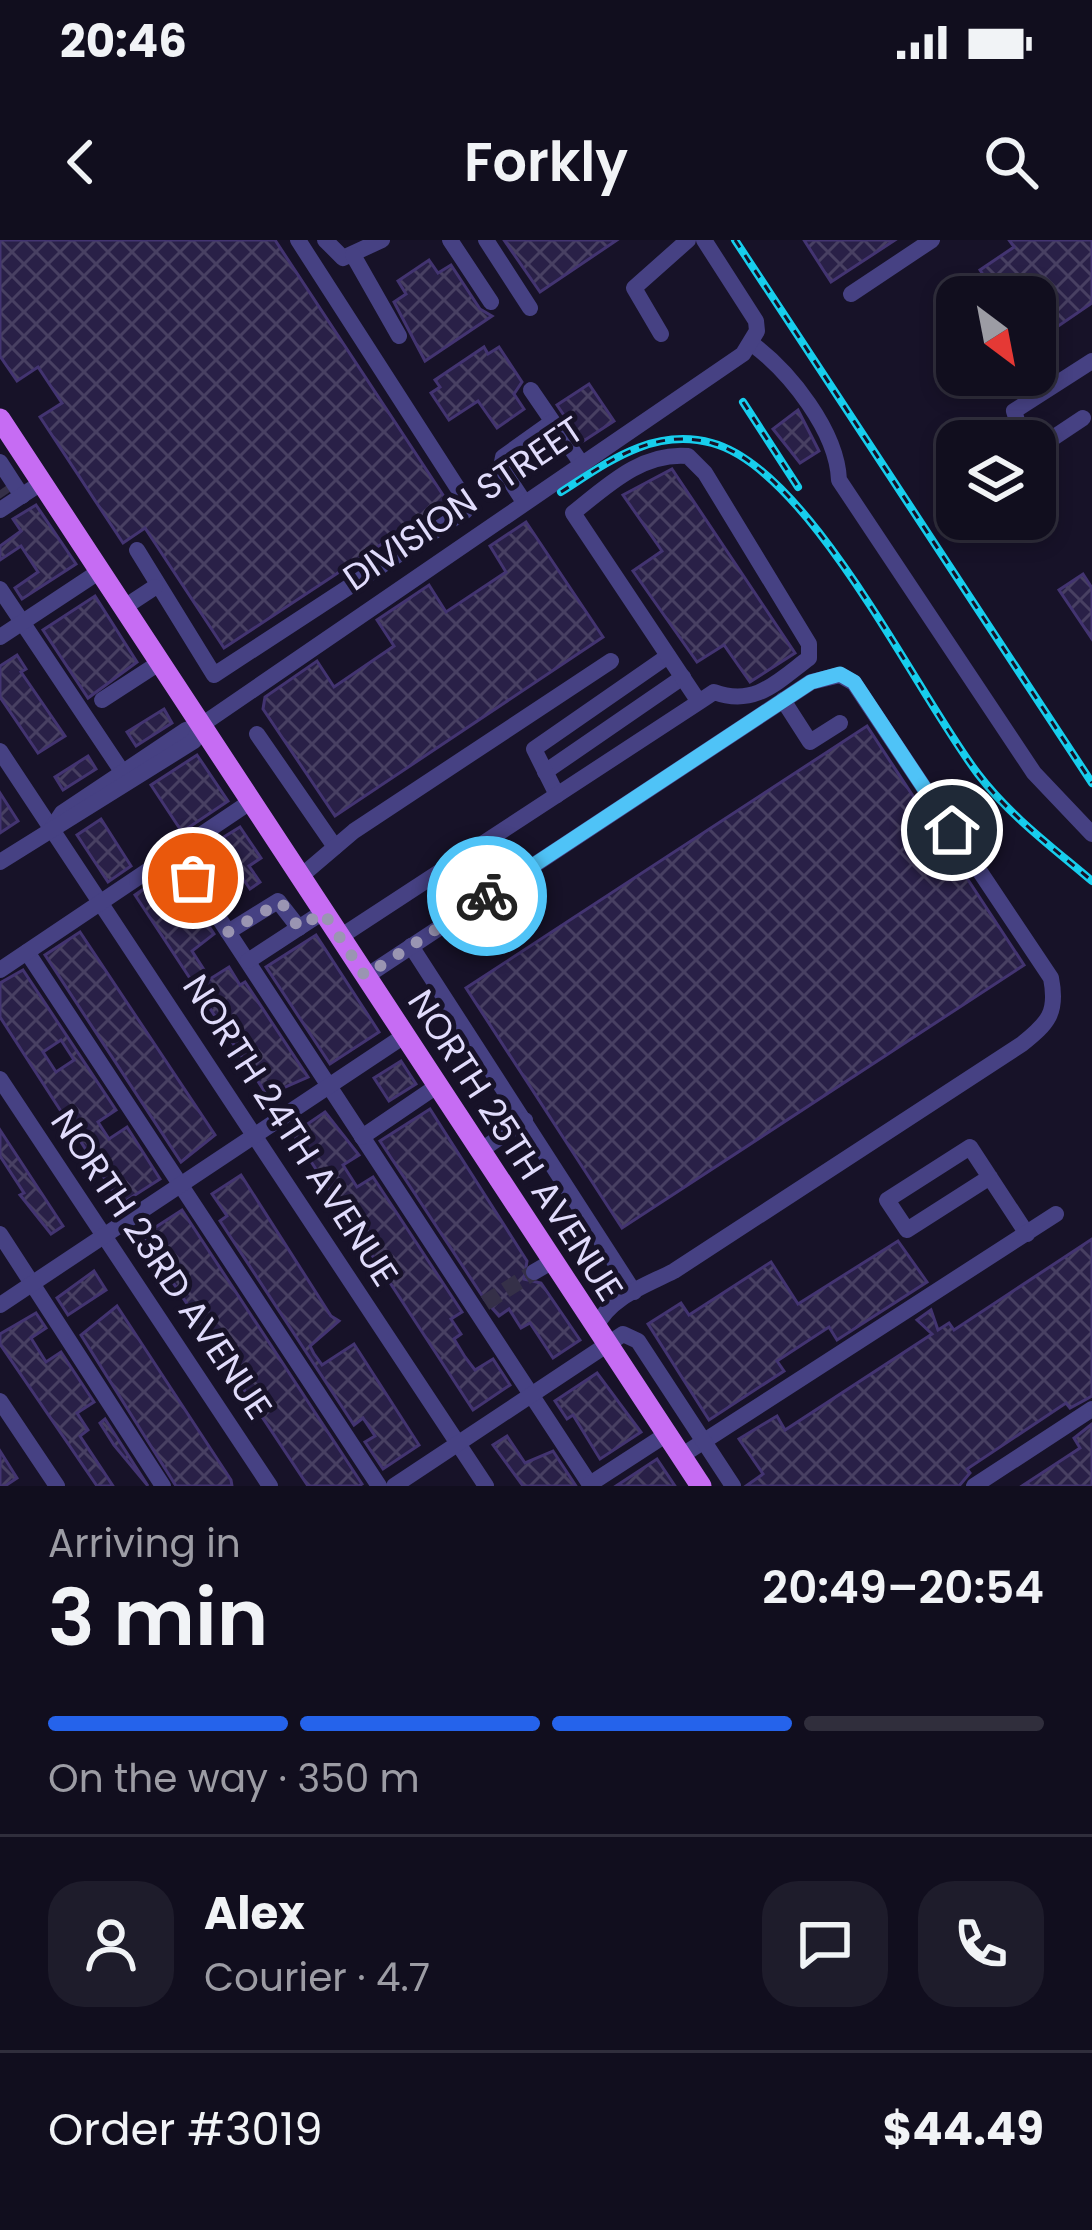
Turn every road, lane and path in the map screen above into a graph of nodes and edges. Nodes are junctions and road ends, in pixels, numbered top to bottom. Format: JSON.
{"nodes":[{"id":1,"x":298,"y":240,"type":"edge"},
{"id":2,"x":382,"y":240,"type":"edge"},
{"id":3,"x":450,"y":240,"type":"edge"},
{"id":4,"x":487,"y":240,"type":"edge"},
{"id":5,"x":688,"y":240,"type":"edge"},
{"id":6,"x":704,"y":240,"type":"edge"},
{"id":7,"x":930,"y":240,"type":"edge"},
{"id":8,"x":326,"y":241,"type":"edge"},
{"id":9,"x":348,"y":257,"type":"junction"},
{"id":10,"x":310,"y":260,"type":"junction"},
{"id":11,"x":851,"y":294,"type":"dead end"},
{"id":12,"x":491,"y":302,"type":"dead end"},
{"id":13,"x":530,"y":308,"type":"dead end"},
{"id":14,"x":662,"y":334,"type":"dead end"},
{"id":15,"x":399,"y":336,"type":"dead end"},
{"id":16,"x":754,"y":337,"type":"junction"},
{"id":17,"x":1092,"y":361,"type":"edge"},
{"id":18,"x":531,"y":390,"type":"dead end"},
{"id":19,"x":1083,"y":418,"type":"dead end"},
{"id":20,"x":0,"y":420,"type":"edge"},
{"id":21,"x":1018,"y":420,"type":"edge"},
{"id":22,"x":553,"y":422,"type":"junction"},
{"id":23,"x":1056,"y":436,"type":"edge"},
{"id":24,"x":6,"y":456,"type":"edge"},
{"id":25,"x":581,"y":463,"type":"junction"},
{"id":26,"x":15,"y":498,"type":"edge"},
{"id":27,"x":524,"y":502,"type":"junction"},
{"id":28,"x":465,"y":511,"type":"junction"},
{"id":29,"x":481,"y":532,"type":"junction"},
{"id":30,"x":417,"y":543,"type":"junction"},
{"id":31,"x":137,"y":550,"type":"dead end"},
{"id":32,"x":433,"y":564,"type":"junction"},
{"id":33,"x":100,"y":571,"type":"junction"},
{"id":34,"x":374,"y":573,"type":"junction"},
{"id":35,"x":155,"y":586,"type":"junction"},
{"id":36,"x":0,"y":589,"type":"edge"},
{"id":37,"x":388,"y":594,"type":"junction"},
{"id":38,"x":123,"y":608,"type":"junction"},
{"id":39,"x":305,"y":618,"type":"junction"},
{"id":40,"x":22,"y":622,"type":"junction"},
{"id":41,"x":0,"y":637,"type":"edge"},
{"id":42,"x":319,"y":641,"type":"junction"},
{"id":43,"x":668,"y":656,"type":"junction"},
{"id":44,"x":611,"y":661,"type":"dead end"},
{"id":45,"x":159,"y":663,"type":"junction"},
{"id":46,"x":682,"y":677,"type":"junction"},
{"id":47,"x":102,"y":700,"type":"dead end"},
{"id":48,"x":783,"y":700,"type":"junction"},
{"id":49,"x":699,"y":702,"type":"junction"},
{"id":50,"x":840,"y":722,"type":"dead end"},
{"id":51,"x":200,"y":726,"type":"junction"},
{"id":52,"x":257,"y":734,"type":"dead end"},
{"id":53,"x":0,"y":751,"type":"edge"},
{"id":54,"x":545,"y":772,"type":"junction"},
{"id":55,"x":122,"y":773,"type":"junction"},
{"id":56,"x":557,"y":795,"type":"junction"},
{"id":57,"x":250,"y":802,"type":"junction"},
{"id":58,"x":52,"y":828,"type":"junction"},
{"id":59,"x":1092,"y":834,"type":"edge"},
{"id":60,"x":335,"y":847,"type":"junction"},
{"id":61,"x":175,"y":851,"type":"junction"},
{"id":62,"x":0,"y":862,"type":"edge"},
{"id":63,"x":300,"y":877,"type":"junction"},
{"id":64,"x":102,"y":903,"type":"junction"},
{"id":65,"x":323,"y":912,"type":"junction"},
{"id":66,"x":299,"y":928,"type":"junction"},
{"id":67,"x":228,"y":932,"type":"junction"},
{"id":68,"x":340,"y":937,"type":"junction"},
{"id":69,"x":411,"y":946,"type":"junction"},
{"id":70,"x":27,"y":952,"type":"junction"},
{"id":71,"x":248,"y":961,"type":"junction"},
{"id":72,"x":0,"y":970,"type":"edge"},
{"id":73,"x":365,"y":976,"type":"junction"},
{"id":74,"x":404,"y":1036,"type":"junction"},
{"id":75,"x":0,"y":1079,"type":"edge"},
{"id":76,"x":328,"y":1086,"type":"junction"},
{"id":77,"x":437,"y":1086,"type":"junction"},
{"id":78,"x":525,"y":1120,"type":"junction"},
{"id":79,"x":255,"y":1135,"type":"junction"},
{"id":80,"x":362,"y":1137,"type":"junction"},
{"id":81,"x":480,"y":1151,"type":"junction"},
{"id":82,"x":990,"y":1177,"type":"junction"},
{"id":83,"x":180,"y":1185,"type":"junction"},
{"id":84,"x":1056,"y":1214,"type":"dead end"},
{"id":85,"x":0,"y":1234,"type":"edge"},
{"id":86,"x":1027,"y":1234,"type":"junction"},
{"id":87,"x":104,"y":1235,"type":"junction"},
{"id":88,"x":32,"y":1283,"type":"junction"},
{"id":89,"x":634,"y":1292,"type":"junction"},
{"id":90,"x":0,"y":1304,"type":"edge"},
{"id":91,"x":602,"y":1336,"type":"junction"},
{"id":92,"x":532,"y":1395,"type":"junction"},
{"id":93,"x":0,"y":1401,"type":"edge"},
{"id":94,"x":1092,"y":1409,"type":"edge"},
{"id":95,"x":667,"y":1434,"type":"junction"},
{"id":96,"x":703,"y":1442,"type":"junction"},
{"id":97,"x":459,"y":1444,"type":"junction"},
{"id":98,"x":681,"y":1456,"type":"junction"},
{"id":99,"x":590,"y":1485,"type":"edge"},
{"id":100,"x":57,"y":1486,"type":"edge"},
{"id":101,"x":163,"y":1486,"type":"edge"},
{"id":102,"x":270,"y":1486,"type":"edge"},
{"id":103,"x":379,"y":1486,"type":"edge"},
{"id":104,"x":394,"y":1486,"type":"edge"},
{"id":105,"x":486,"y":1486,"type":"edge"},
{"id":106,"x":701,"y":1486,"type":"edge"},
{"id":107,"x":733,"y":1486,"type":"edge"},
{"id":108,"x":974,"y":1486,"type":"edge"}],
"edges":[{"from":1,"to":10,"type":"street"},
{"from":2,"to":9,"type":"street"},
{"from":3,"to":12,"type":"street"},
{"from":4,"to":13,"type":"street"},
{"from":5,"to":14,"type":"street"},
{"from":6,"to":16,"type":"street"},
{"from":7,"to":11,"type":"street"},
{"from":8,"to":9,"type":"street"},
{"from":8,"to":10,"type":"street"},
{"from":9,"to":15,"type":"street"},
{"from":10,"to":28,"type":"street"},
{"from":16,"to":25,"type":"street","name":"DIVISION STREET"},
{"from":16,"to":59,"type":"street"},
{"from":17,"to":21,"type":"street"},
{"from":18,"to":22,"type":"street"},
{"from":19,"to":23,"type":"street"},
{"from":20,"to":24,"type":"main road","name":"NORTH 25TH AVENUE"},
{"from":22,"to":25,"type":"street"},
{"from":22,"to":27,"type":"street"},
{"from":24,"to":26,"type":"main road","name":"NORTH 25TH AVENUE"},
{"from":25,"to":27,"type":"street","name":"DIVISION STREET"},
{"from":26,"to":33,"type":"main road","name":"NORTH 25TH AVENUE"},
{"from":27,"to":29,"type":"street","name":"DIVISION STREET"},
{"from":28,"to":29,"type":"street"},
{"from":28,"to":30,"type":"street"},
{"from":29,"to":32,"type":"street","name":"DIVISION STREET"},
{"from":30,"to":32,"type":"street"},
{"from":30,"to":34,"type":"street"},
{"from":31,"to":35,"type":"street"},
{"from":32,"to":37,"type":"street","name":"DIVISION STREET"},
{"from":33,"to":38,"type":"main road","name":"NORTH 25TH AVENUE"},
{"from":33,"to":40,"type":"street"},
{"from":34,"to":37,"type":"street"},
{"from":34,"to":39,"type":"street"},
{"from":35,"to":38,"type":"street"},
{"from":35,"to":39,"type":"street"},
{"from":36,"to":40,"type":"street"},
{"from":37,"to":42,"type":"street","name":"DIVISION STREET"},
{"from":38,"to":45,"type":"main road","name":"NORTH 25TH AVENUE"},
{"from":39,"to":42,"type":"street"},
{"from":40,"to":41,"type":"street"},
{"from":40,"to":55,"type":"street"},
{"from":42,"to":51,"type":"street","name":"DIVISION STREET"},
{"from":43,"to":46,"type":"street"},
{"from":43,"to":49,"type":"street"},
{"from":43,"to":54,"type":"street"},
{"from":44,"to":60,"type":"street"},
{"from":45,"to":47,"type":"street"},
{"from":45,"to":51,"type":"main road","name":"NORTH 25TH AVENUE"},
{"from":46,"to":49,"type":"street"},
{"from":46,"to":54,"type":"street"},
{"from":48,"to":50,"type":"street"},
{"from":48,"to":69,"type":"street"},
{"from":48,"to":89,"type":"street"},
{"from":49,"to":56,"type":"street"},
{"from":51,"to":55,"type":"street","name":"DIVISION STREET"},
{"from":51,"to":57,"type":"main road","name":"NORTH 25TH AVENUE"},
{"from":51,"to":58,"type":"street","name":"DIVISION STREET"},
{"from":52,"to":60,"type":"street"},
{"from":53,"to":58,"type":"street","name":"NORTH 24TH AVENUE"},
{"from":54,"to":56,"type":"street"},
{"from":55,"to":58,"type":"street","name":"DIVISION STREET"},
{"from":56,"to":68,"type":"street"},
{"from":57,"to":61,"type":"street"},
{"from":57,"to":63,"type":"main road","name":"NORTH 25TH AVENUE"},
{"from":58,"to":62,"type":"street","name":"DIVISION STREET"},
{"from":58,"to":64,"type":"street","name":"NORTH 24TH AVENUE"},
{"from":60,"to":63,"type":"street"},
{"from":61,"to":64,"type":"street"},
{"from":61,"to":67,"type":"street"},
{"from":63,"to":65,"type":"main road","name":"NORTH 25TH AVENUE"},
{"from":64,"to":70,"type":"street"},
{"from":64,"to":79,"type":"street","name":"NORTH 24TH AVENUE"},
{"from":65,"to":66,"type":"street"},
{"from":65,"to":68,"type":"main road","name":"NORTH 25TH AVENUE"},
{"from":66,"to":67,"type":"street"},
{"from":66,"to":71,"type":"street"},
{"from":67,"to":71,"type":"street"},
{"from":68,"to":73,"type":"main road","name":"NORTH 25TH AVENUE"},
{"from":69,"to":73,"type":"street"},
{"from":69,"to":78,"type":"street"},
{"from":70,"to":72,"type":"street"},
{"from":70,"to":83,"type":"street"},
{"from":71,"to":76,"type":"street"},
{"from":73,"to":74,"type":"main road","name":"NORTH 25TH AVENUE"},
{"from":74,"to":76,"type":"street"},
{"from":74,"to":77,"type":"main road","name":"NORTH 25TH AVENUE"},
{"from":75,"to":87,"type":"street","name":"NORTH 23RD AVENUE"},
{"from":76,"to":79,"type":"street"},
{"from":76,"to":80,"type":"street"},
{"from":77,"to":80,"type":"street"},
{"from":77,"to":81,"type":"main road","name":"NORTH 25TH AVENUE"},
{"from":78,"to":81,"type":"street"},
{"from":78,"to":89,"type":"street"},
{"from":79,"to":83,"type":"street"},
{"from":79,"to":97,"type":"street","name":"NORTH 24TH AVENUE"},
{"from":80,"to":92,"type":"street"},
{"from":81,"to":91,"type":"main road","name":"NORTH 25TH AVENUE"},
{"from":82,"to":82,"type":"street"},
{"from":82,"to":86,"type":"street"},
{"from":83,"to":87,"type":"street"},
{"from":83,"to":103,"type":"street"},
{"from":84,"to":86,"type":"street"},
{"from":85,"to":88,"type":"street"},
{"from":86,"to":96,"type":"street"},
{"from":87,"to":88,"type":"street"},
{"from":87,"to":102,"type":"street","name":"NORTH 23RD AVENUE"},
{"from":88,"to":90,"type":"street"},
{"from":88,"to":101,"type":"street"},
{"from":89,"to":91,"type":"street"},
{"from":91,"to":92,"type":"street"},
{"from":91,"to":95,"type":"main road","name":"NORTH 25TH AVENUE"},
{"from":91,"to":96,"type":"street"},
{"from":92,"to":97,"type":"street"},
{"from":92,"to":99,"type":"street"},
{"from":93,"to":100,"type":"street"},
{"from":94,"to":108,"type":"street"},
{"from":95,"to":98,"type":"main road","name":"NORTH 25TH AVENUE"},
{"from":95,"to":99,"type":"street"},
{"from":96,"to":98,"type":"street"},
{"from":96,"to":107,"type":"street"},
{"from":97,"to":104,"type":"street"},
{"from":97,"to":105,"type":"street","name":"NORTH 24TH AVENUE"},
{"from":98,"to":106,"type":"main road","name":"NORTH 25TH AVENUE"}]}
